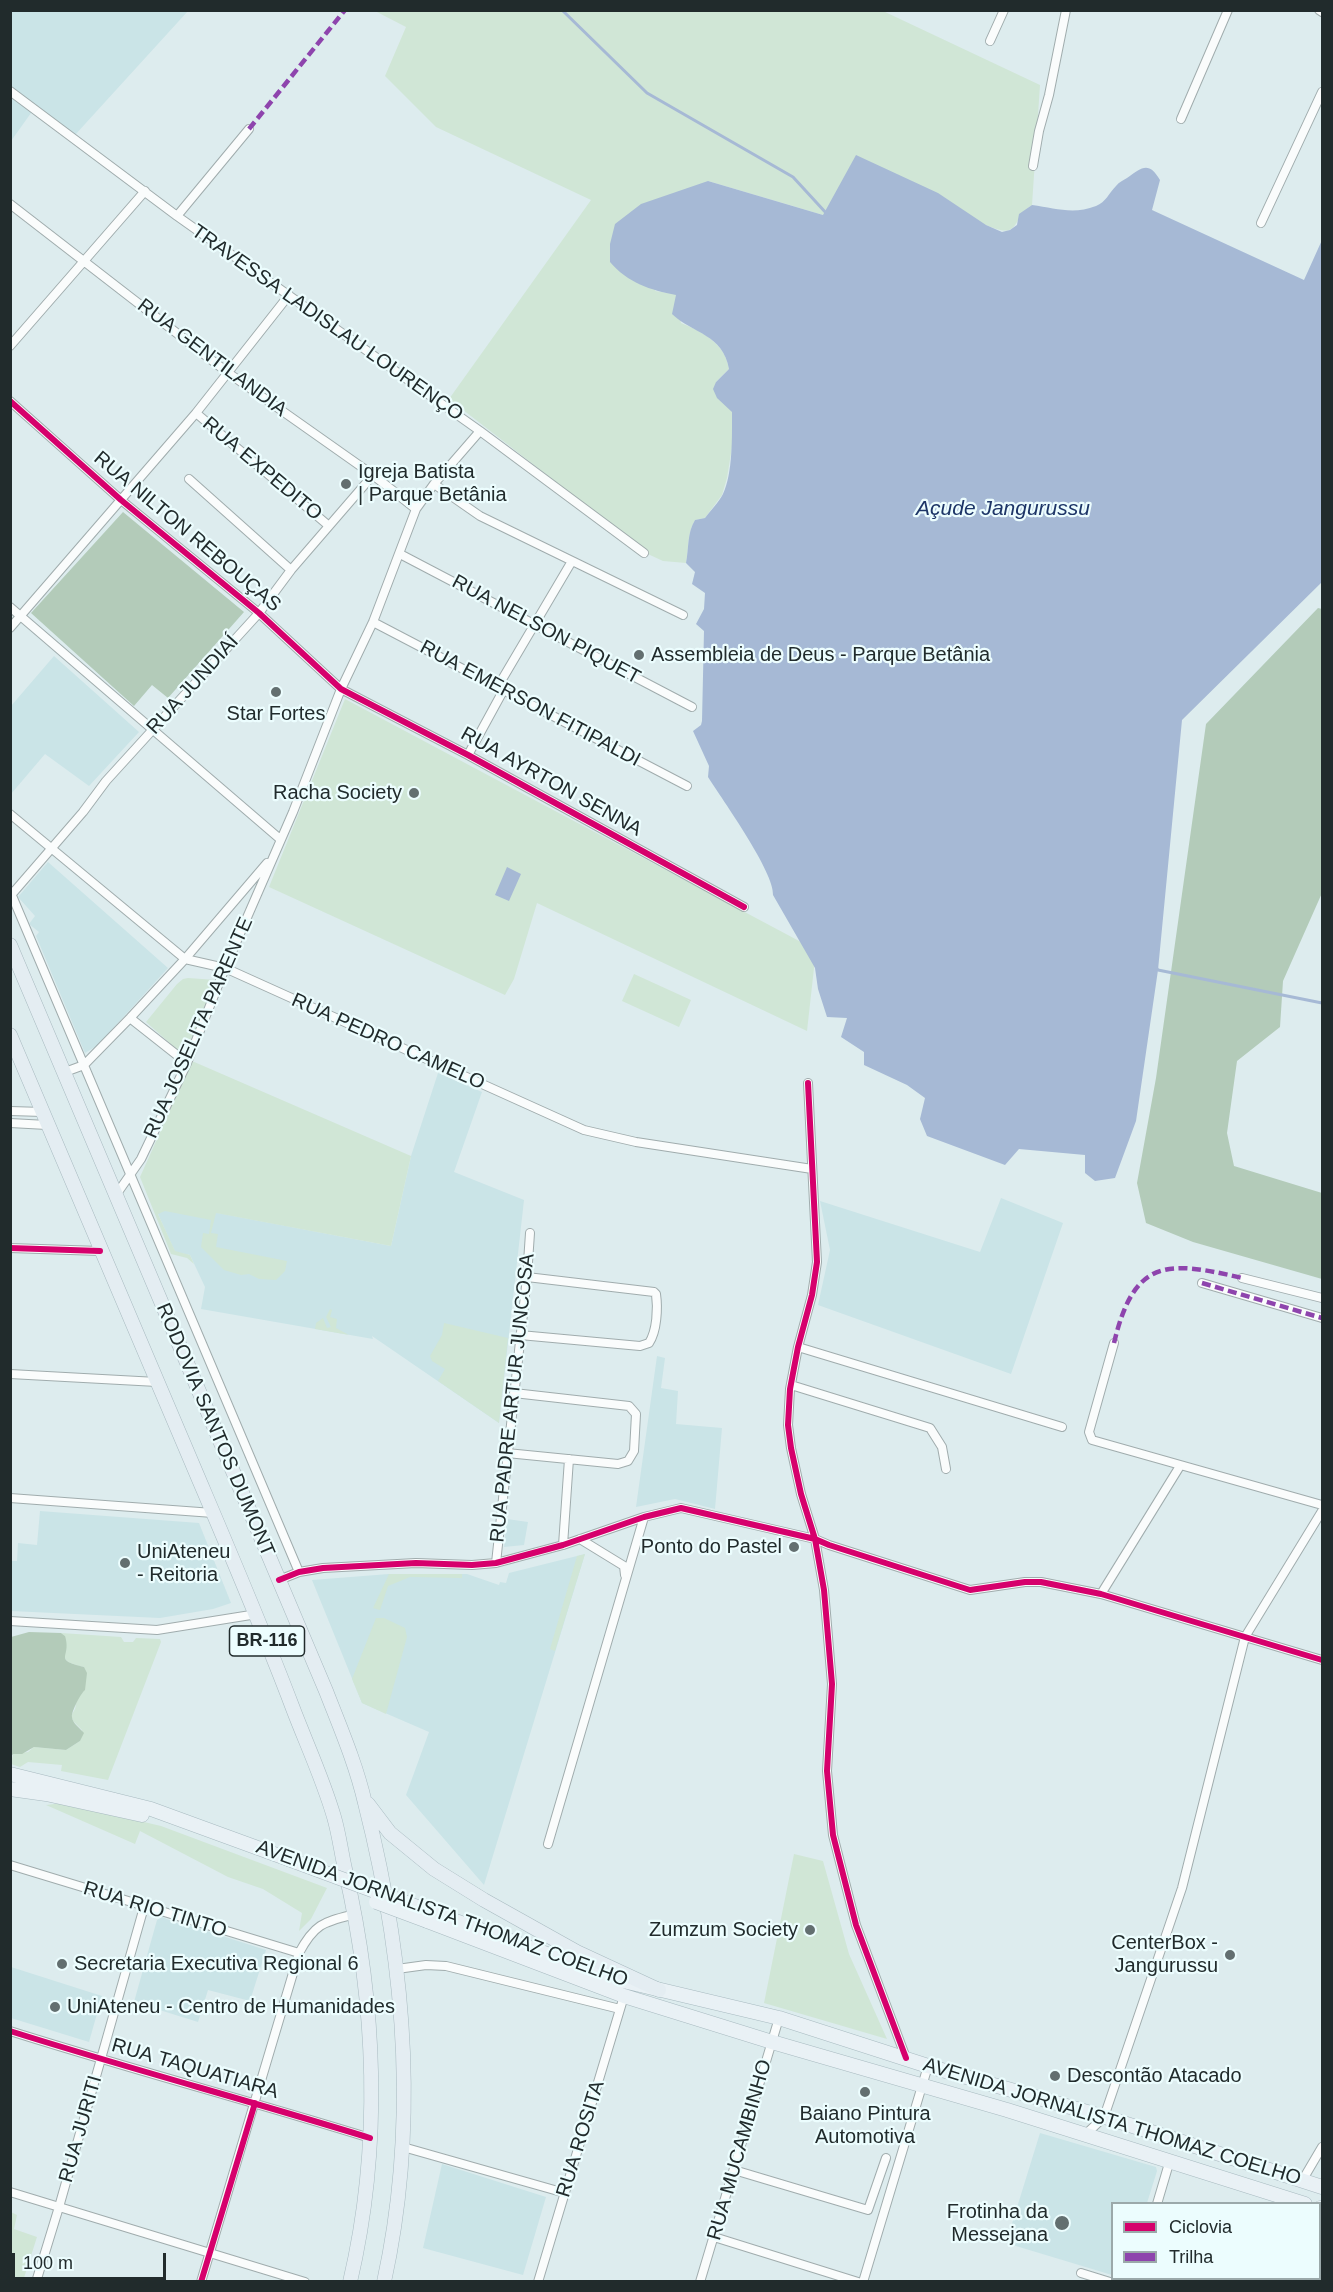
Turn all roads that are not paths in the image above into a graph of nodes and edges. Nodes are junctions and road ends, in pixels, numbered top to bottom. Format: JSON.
{"nodes":[{"id":1,"x":1004,"y":10,"type":"edge"},
{"id":2,"x":1066,"y":10,"type":"edge"},
{"id":3,"x":1228,"y":10,"type":"edge"},
{"id":4,"x":990,"y":41,"type":"dead end"},
{"id":5,"x":11,"y":91,"type":"edge"},
{"id":6,"x":1323,"y":92,"type":"edge"},
{"id":7,"x":1181,"y":119,"type":"dead end"},
{"id":8,"x":249,"y":129,"type":"dead end"},
{"id":9,"x":1033,"y":166,"type":"dead end"},
{"id":10,"x":145,"y":191,"type":"junction"},
{"id":11,"x":10,"y":204,"type":"edge"},
{"id":12,"x":177,"y":216,"type":"junction"},
{"id":13,"x":1261,"y":223,"type":"dead end"},
{"id":14,"x":84,"y":262,"type":"junction"},
{"id":15,"x":290,"y":296,"type":"junction"},
{"id":16,"x":10,"y":346,"type":"edge"},
{"id":17,"x":227,"y":372,"type":"junction"},
{"id":18,"x":10,"y":401,"type":"edge"},
{"id":19,"x":196,"y":413,"type":"junction"},
{"id":20,"x":480,"y":431,"type":"junction"},
{"id":21,"x":373,"y":475,"type":"junction"},
{"id":22,"x":189,"y":479,"type":"dead end"},
{"id":23,"x":434,"y":484,"type":"junction"},
{"id":24,"x":121,"y":500,"type":"junction"},
{"id":25,"x":416,"y":509,"type":"junction"},
{"id":26,"x":329,"y":526,"type":"junction"},
{"id":27,"x":644,"y":552,"type":"dead end"},
{"id":28,"x":400,"y":554,"type":"junction"},
{"id":29,"x":572,"y":561,"type":"junction"},
{"id":30,"x":291,"y":570,"type":"junction"},
{"id":31,"x":10,"y":607,"type":"edge"},
{"id":32,"x":259,"y":613,"type":"junction"},
{"id":33,"x":683,"y":615,"type":"dead end"},
{"id":34,"x":21,"y":616,"type":"junction"},
{"id":35,"x":374,"y":622,"type":"junction"},
{"id":36,"x":536,"y":624,"type":"junction"},
{"id":37,"x":10,"y":628,"type":"edge"},
{"id":38,"x":341,"y":689,"type":"junction"},
{"id":39,"x":500,"y":689,"type":"junction"},
{"id":40,"x":692,"y":707,"type":"dead end"},
{"id":41,"x":152,"y":730,"type":"junction"},
{"id":42,"x":468,"y":755,"type":"junction"},
{"id":43,"x":687,"y":786,"type":"dead end"},
{"id":44,"x":10,"y":814,"type":"edge"},
{"id":45,"x":280,"y":839,"type":"junction"},
{"id":46,"x":52,"y":849,"type":"junction"},
{"id":47,"x":273,"y":856,"type":"junction"},
{"id":48,"x":11,"y":892,"type":"edge"},
{"id":49,"x":744,"y":907,"type":"dead end"},
{"id":50,"x":10,"y":945,"type":"edge"},
{"id":51,"x":185,"y":959,"type":"junction"},
{"id":52,"x":225,"y":968,"type":"junction"},
{"id":53,"x":130,"y":1018,"type":"junction"},
{"id":54,"x":10,"y":1035,"type":"edge"},
{"id":55,"x":187,"y":1063,"type":"junction"},
{"id":56,"x":84,"y":1065,"type":"junction"},
{"id":57,"x":64,"y":1072,"type":"junction"},
{"id":58,"x":808,"y":1083,"type":"dead end"},
{"id":59,"x":10,"y":1111,"type":"edge"},
{"id":60,"x":45,"y":1119,"type":"junction"},
{"id":61,"x":10,"y":1123,"type":"edge"},
{"id":62,"x":812,"y":1168,"type":"junction"},
{"id":63,"x":131,"y":1176,"type":"junction"},
{"id":64,"x":116,"y":1195,"type":"junction"},
{"id":65,"x":530,"y":1233,"type":"dead end"},
{"id":66,"x":10,"y":1248,"type":"edge"},
{"id":67,"x":100,"y":1251,"type":"junction"},
{"id":68,"x":527,"y":1277,"type":"junction"},
{"id":69,"x":1242,"y":1278,"type":"dead end"},
{"id":70,"x":1202,"y":1284,"type":"dead end"},
{"id":71,"x":1323,"y":1298,"type":"edge"},
{"id":72,"x":1323,"y":1318,"type":"edge"},
{"id":73,"x":520,"y":1335,"type":"junction"},
{"id":74,"x":1114,"y":1343,"type":"dead end"},
{"id":75,"x":798,"y":1347,"type":"junction"},
{"id":76,"x":10,"y":1374,"type":"edge"},
{"id":77,"x":157,"y":1382,"type":"junction"},
{"id":78,"x":791,"y":1385,"type":"junction"},
{"id":79,"x":514,"y":1393,"type":"junction"},
{"id":80,"x":1062,"y":1427,"type":"dead end"},
{"id":81,"x":507,"y":1453,"type":"junction"},
{"id":82,"x":568,"y":1459,"type":"junction"},
{"id":83,"x":1180,"y":1466,"type":"junction"},
{"id":84,"x":946,"y":1469,"type":"dead end"},
{"id":85,"x":10,"y":1498,"type":"edge"},
{"id":86,"x":1323,"y":1506,"type":"edge"},
{"id":87,"x":1323,"y":1511,"type":"edge"},
{"id":88,"x":213,"y":1513,"type":"junction"},
{"id":89,"x":644,"y":1517,"type":"junction"},
{"id":90,"x":580,"y":1539,"type":"junction"},
{"id":91,"x":815,"y":1539,"type":"junction"},
{"id":92,"x":563,"y":1545,"type":"junction"},
{"id":93,"x":496,"y":1563,"type":"junction"},
{"id":94,"x":299,"y":1572,"type":"junction"},
{"id":95,"x":626,"y":1578,"type":"junction"},
{"id":96,"x":279,"y":1580,"type":"junction"},
{"id":97,"x":1101,"y":1594,"type":"junction"},
{"id":98,"x":256,"y":1614,"type":"junction"},
{"id":99,"x":10,"y":1621,"type":"edge"},
{"id":100,"x":1245,"y":1637,"type":"junction"},
{"id":101,"x":1323,"y":1660,"type":"edge"},
{"id":102,"x":13,"y":1786,"type":"edge"},
{"id":103,"x":365,"y":1801,"type":"junction"},
{"id":104,"x":548,"y":1844,"type":"dead end"},
{"id":105,"x":10,"y":1865,"type":"edge"},
{"id":106,"x":144,"y":1907,"type":"junction"},
{"id":107,"x":355,"y":1914,"type":"junction"},
{"id":108,"x":429,"y":1917,"type":"junction"},
{"id":109,"x":299,"y":1953,"type":"junction"},
{"id":110,"x":398,"y":1969,"type":"junction"},
{"id":111,"x":659,"y":1990,"type":"junction"},
{"id":112,"x":624,"y":1996,"type":"junction"},
{"id":113,"x":620,"y":2009,"type":"junction"},
{"id":114,"x":779,"y":2018,"type":"junction"},
{"id":115,"x":10,"y":2031,"type":"edge"},
{"id":116,"x":772,"y":2042,"type":"junction"},
{"id":117,"x":906,"y":2058,"type":"junction"},
{"id":118,"x":101,"y":2060,"type":"junction"},
{"id":119,"x":928,"y":2066,"type":"junction"},
{"id":120,"x":922,"y":2086,"type":"junction"},
{"id":121,"x":255,"y":2103,"type":"junction"},
{"id":122,"x":1104,"y":2117,"type":"junction"},
{"id":123,"x":1086,"y":2134,"type":"junction"},
{"id":124,"x":370,"y":2138,"type":"junction"},
{"id":125,"x":1323,"y":2147,"type":"edge"},
{"id":126,"x":403,"y":2148,"type":"junction"},
{"id":127,"x":886,"y":2158,"type":"dead end"},
{"id":128,"x":1170,"y":2160,"type":"junction"},
{"id":129,"x":734,"y":2170,"type":"junction"},
{"id":130,"x":1278,"y":2173,"type":"junction"},
{"id":131,"x":1302,"y":2181,"type":"junction"},
{"id":132,"x":1323,"y":2187,"type":"edge"},
{"id":133,"x":10,"y":2192,"type":"edge"},
{"id":134,"x":565,"y":2193,"type":"junction"},
{"id":135,"x":1272,"y":2193,"type":"junction"},
{"id":136,"x":1158,"y":2202,"type":"edge"},
{"id":137,"x":1299,"y":2202,"type":"edge"},
{"id":138,"x":60,"y":2207,"type":"junction"},
{"id":139,"x":714,"y":2237,"type":"junction"},
{"id":140,"x":210,"y":2253,"type":"junction"},
{"id":141,"x":1081,"y":2273,"type":"dead end"},
{"id":142,"x":36,"y":2282,"type":"edge"},
{"id":143,"x":201,"y":2282,"type":"edge"},
{"id":144,"x":305,"y":2282,"type":"edge"},
{"id":145,"x":350,"y":2282,"type":"edge"},
{"id":146,"x":384,"y":2282,"type":"edge"},
{"id":147,"x":538,"y":2282,"type":"edge"},
{"id":148,"x":700,"y":2282,"type":"edge"},
{"id":149,"x":858,"y":2282,"type":"edge"},
{"id":150,"x":863,"y":2282,"type":"edge"},
{"id":151,"x":1110,"y":2282,"type":"edge"}],
"edges":[{"from":1,"to":4,"type":"street"},
{"from":2,"to":9,"type":"street"},
{"from":3,"to":7,"type":"street"},
{"from":5,"to":10,"type":"street","name":"TRAVESSA LADISLAU LOURENÇO"},
{"from":6,"to":13,"type":"street"},
{"from":8,"to":12,"type":"street"},
{"from":10,"to":12,"type":"street","name":"TRAVESSA LADISLAU LOURENÇO"},
{"from":10,"to":14,"type":"street"},
{"from":11,"to":14,"type":"street","name":"RUA GENTILANDIA"},
{"from":12,"to":15,"type":"street","name":"TRAVESSA LADISLAU LOURENÇO"},
{"from":14,"to":16,"type":"street"},
{"from":14,"to":17,"type":"street","name":"RUA GENTILANDIA"},
{"from":15,"to":17,"type":"street"},
{"from":15,"to":20,"type":"street","name":"TRAVESSA LADISLAU LOURENÇO"},
{"from":17,"to":19,"type":"street"},
{"from":17,"to":21,"type":"street","name":"RUA GENTILANDIA"},
{"from":18,"to":24,"type":"street","name":"RUA NILTON REBOUÇAS"},
{"from":19,"to":24,"type":"street"},
{"from":19,"to":26,"type":"street","name":"RUA EXPEDITO"},
{"from":20,"to":23,"type":"street","name":"RUA JOSELITA PARENTE"},
{"from":20,"to":27,"type":"street","name":"TRAVESSA LADISLAU LOURENÇO"},
{"from":21,"to":25,"type":"street","name":"RUA GENTILANDIA"},
{"from":21,"to":26,"type":"street","name":"RUA JUNDIAÍ"},
{"from":22,"to":30,"type":"street"},
{"from":23,"to":25,"type":"street","name":"RUA JOSELITA PARENTE"},
{"from":23,"to":29,"type":"street"},
{"from":24,"to":32,"type":"street","name":"RUA NILTON REBOUÇAS"},
{"from":24,"to":34,"type":"street"},
{"from":25,"to":28,"type":"street","name":"RUA JOSELITA PARENTE"},
{"from":26,"to":30,"type":"street","name":"RUA JUNDIAÍ"},
{"from":28,"to":35,"type":"street","name":"RUA JOSELITA PARENTE"},
{"from":28,"to":36,"type":"street","name":"RUA NELSON PIQUET"},
{"from":29,"to":33,"type":"street"},
{"from":29,"to":36,"type":"street"},
{"from":30,"to":32,"type":"street","name":"RUA JUNDIAÍ"},
{"from":31,"to":34,"type":"street"},
{"from":32,"to":38,"type":"street","name":"RUA NILTON REBOUÇAS"},
{"from":32,"to":41,"type":"street","name":"RUA JUNDIAÍ"},
{"from":34,"to":37,"type":"street"},
{"from":34,"to":41,"type":"street"},
{"from":35,"to":38,"type":"street","name":"RUA JOSELITA PARENTE"},
{"from":35,"to":39,"type":"street","name":"RUA EMERSON FITIPALDI"},
{"from":36,"to":39,"type":"street"},
{"from":36,"to":40,"type":"street","name":"RUA NELSON PIQUET"},
{"from":38,"to":42,"type":"street","name":"RUA AYRTON SENNA"},
{"from":38,"to":45,"type":"street","name":"RUA JOSELITA PARENTE"},
{"from":39,"to":42,"type":"street"},
{"from":39,"to":43,"type":"street","name":"RUA EMERSON FITIPALDI"},
{"from":41,"to":45,"type":"street"},
{"from":41,"to":46,"type":"street","name":"RUA JUNDIAÍ"},
{"from":42,"to":49,"type":"street","name":"RUA AYRTON SENNA"},
{"from":44,"to":46,"type":"street","name":"RUA PEDRO CAMELO"},
{"from":45,"to":47,"type":"street","name":"RUA JOSELITA PARENTE"},
{"from":46,"to":48,"type":"street","name":"RUA JUNDIAÍ"},
{"from":46,"to":51,"type":"street","name":"RUA PEDRO CAMELO"},
{"from":47,"to":51,"type":"street","name":"RUA JOSELITA PARENTE"},
{"from":47,"to":52,"type":"street","name":"RUA JOSELITA PARENTE"},
{"from":48,"to":56,"type":"street","name":"RUA JUNDIAÍ"},
{"from":50,"to":57,"type":"highway","name":"RODOVIA SANTOS DUMONT","number":"BR-116"},
{"from":51,"to":52,"type":"street","name":"RUA PEDRO CAMELO"},
{"from":51,"to":53,"type":"street","name":"RUA JOSELITA PARENTE"},
{"from":52,"to":55,"type":"street","name":"RUA JOSELITA PARENTE"},
{"from":52,"to":62,"type":"street","name":"RUA PEDRO CAMELO"},
{"from":53,"to":55,"type":"street"},
{"from":53,"to":56,"type":"street","name":"RUA JOSELITA PARENTE"},
{"from":54,"to":60,"type":"highway","name":"RODOVIA SANTOS DUMONT","number":"BR-116"},
{"from":55,"to":63,"type":"street","name":"RUA JOSELITA PARENTE"},
{"from":56,"to":57,"type":"street","name":"RUA JOSELITA PARENTE"},
{"from":56,"to":63,"type":"street","name":"RUA JUNDIAÍ"},
{"from":57,"to":64,"type":"highway","name":"RODOVIA SANTOS DUMONT","number":"BR-116"},
{"from":58,"to":62,"type":"street"},
{"from":59,"to":60,"type":"street"},
{"from":60,"to":61,"type":"street"},
{"from":60,"to":67,"type":"highway","name":"RODOVIA SANTOS DUMONT","number":"BR-116"},
{"from":62,"to":75,"type":"street"},
{"from":63,"to":64,"type":"street","name":"RUA JOSELITA PARENTE"},
{"from":63,"to":94,"type":"street","name":"RUA JUNDIAÍ"},
{"from":64,"to":96,"type":"highway","name":"RODOVIA SANTOS DUMONT","number":"BR-116"},
{"from":65,"to":68,"type":"street","name":"RUA PADRE ARTUR JUNCOSA"},
{"from":66,"to":67,"type":"street"},
{"from":67,"to":77,"type":"highway","name":"RODOVIA SANTOS DUMONT","number":"BR-116"},
{"from":68,"to":73,"type":"street","name":"RUA PADRE ARTUR JUNCOSA"},
{"from":68,"to":73,"type":"street"},
{"from":69,"to":71,"type":"street"},
{"from":70,"to":72,"type":"street"},
{"from":73,"to":79,"type":"street","name":"RUA PADRE ARTUR JUNCOSA"},
{"from":74,"to":83,"type":"street"},
{"from":75,"to":78,"type":"street"},
{"from":75,"to":80,"type":"street"},
{"from":76,"to":77,"type":"street"},
{"from":77,"to":88,"type":"highway","name":"RODOVIA SANTOS DUMONT","number":"BR-116"},
{"from":78,"to":84,"type":"street"},
{"from":78,"to":91,"type":"street"},
{"from":79,"to":81,"type":"street","name":"RUA PADRE ARTUR JUNCOSA"},
{"from":79,"to":82,"type":"street"},
{"from":81,"to":82,"type":"street"},
{"from":81,"to":93,"type":"street","name":"RUA PADRE ARTUR JUNCOSA"},
{"from":82,"to":92,"type":"street"},
{"from":83,"to":86,"type":"street"},
{"from":83,"to":97,"type":"street"},
{"from":85,"to":88,"type":"street"},
{"from":87,"to":100,"type":"street"},
{"from":88,"to":98,"type":"highway","name":"RODOVIA SANTOS DUMONT","number":"BR-116"},
{"from":89,"to":90,"type":"street"},
{"from":89,"to":91,"type":"street"},
{"from":89,"to":95,"type":"street"},
{"from":90,"to":92,"type":"street"},
{"from":90,"to":95,"type":"street"},
{"from":91,"to":97,"type":"street"},
{"from":91,"to":117,"type":"street"},
{"from":92,"to":93,"type":"street"},
{"from":93,"to":94,"type":"street"},
{"from":94,"to":96,"type":"street"},
{"from":95,"to":104,"type":"street"},
{"from":96,"to":103,"type":"highway","name":"RODOVIA SANTOS DUMONT","number":"BR-116"},
{"from":97,"to":100,"type":"street"},
{"from":98,"to":99,"type":"street"},
{"from":98,"to":107,"type":"highway","name":"RODOVIA SANTOS DUMONT","number":"BR-116"},
{"from":100,"to":101,"type":"street"},
{"from":100,"to":122,"type":"street"},
{"from":102,"to":108,"type":"main road","name":"AVENIDA JORNALISTA THOMAZ COELHO","bridge":true},
{"from":103,"to":110,"type":"highway","name":"RODOVIA SANTOS DUMONT","number":"BR-116"},
{"from":103,"to":111,"type":"highway"},
{"from":105,"to":106,"type":"street","name":"RUA RIO TINTO"},
{"from":106,"to":109,"type":"street","name":"RUA RIO TINTO"},
{"from":106,"to":118,"type":"street","name":"RUA JURITI"},
{"from":107,"to":109,"type":"street"},
{"from":107,"to":124,"type":"highway","name":"RODOVIA SANTOS DUMONT","number":"BR-116"},
{"from":108,"to":111,"type":"main road","name":"AVENIDA JORNALISTA THOMAZ COELHO"},
{"from":108,"to":112,"type":"main road","name":"AVENIDA JORNALISTA THOMAZ COELHO"},
{"from":109,"to":121,"type":"street"},
{"from":110,"to":113,"type":"street"},
{"from":110,"to":126,"type":"highway","name":"RODOVIA SANTOS DUMONT","number":"BR-116"},
{"from":111,"to":114,"type":"main road","name":"AVENIDA JORNALISTA THOMAZ COELHO"},
{"from":112,"to":113,"type":"street","name":"RUA ROSITA"},
{"from":112,"to":116,"type":"main road","name":"AVENIDA JORNALISTA THOMAZ COELHO"},
{"from":113,"to":134,"type":"street","name":"RUA ROSITA"},
{"from":114,"to":116,"type":"street","name":"RUA MUCAMBINHO"},
{"from":114,"to":117,"type":"main road","name":"AVENIDA JORNALISTA THOMAZ COELHO"},
{"from":115,"to":118,"type":"street","name":"RUA TAQUATIARA"},
{"from":116,"to":120,"type":"main road","name":"AVENIDA JORNALISTA THOMAZ COELHO"},
{"from":116,"to":129,"type":"street","name":"RUA MUCAMBINHO"},
{"from":117,"to":119,"type":"main road","name":"AVENIDA JORNALISTA THOMAZ COELHO"},
{"from":118,"to":121,"type":"street","name":"RUA TAQUATIARA"},
{"from":118,"to":138,"type":"street","name":"RUA JURITI"},
{"from":119,"to":120,"type":"street"},
{"from":119,"to":122,"type":"main road","name":"AVENIDA JORNALISTA THOMAZ COELHO"},
{"from":120,"to":123,"type":"main road","name":"AVENIDA JORNALISTA THOMAZ COELHO"},
{"from":120,"to":150,"type":"street"},
{"from":121,"to":124,"type":"street","name":"RUA TAQUATIARA"},
{"from":121,"to":140,"type":"street"},
{"from":122,"to":123,"type":"street"},
{"from":122,"to":130,"type":"main road","name":"AVENIDA JORNALISTA THOMAZ COELHO"},
{"from":123,"to":128,"type":"main road","name":"AVENIDA JORNALISTA THOMAZ COELHO"},
{"from":124,"to":145,"type":"highway","name":"RODOVIA SANTOS DUMONT","number":"BR-116"},
{"from":125,"to":131,"type":"street"},
{"from":126,"to":134,"type":"street"},
{"from":126,"to":146,"type":"highway","name":"RODOVIA SANTOS DUMONT","number":"BR-116"},
{"from":127,"to":129,"type":"street"},
{"from":128,"to":135,"type":"main road","name":"AVENIDA JORNALISTA THOMAZ COELHO"},
{"from":128,"to":136,"type":"street"},
{"from":129,"to":139,"type":"street","name":"RUA MUCAMBINHO"},
{"from":130,"to":131,"type":"main road","name":"AVENIDA JORNALISTA THOMAZ COELHO"},
{"from":130,"to":135,"type":"main road"},
{"from":131,"to":132,"type":"main road","name":"AVENIDA JORNALISTA THOMAZ COELHO"},
{"from":133,"to":138,"type":"street"},
{"from":134,"to":147,"type":"street","name":"RUA ROSITA"},
{"from":135,"to":137,"type":"main road","name":"AVENIDA JORNALISTA THOMAZ COELHO"},
{"from":138,"to":140,"type":"street"},
{"from":138,"to":142,"type":"street","name":"RUA JURITI"},
{"from":139,"to":148,"type":"street","name":"RUA MUCAMBINHO"},
{"from":139,"to":149,"type":"street"},
{"from":140,"to":143,"type":"street"},
{"from":140,"to":144,"type":"street"},
{"from":141,"to":151,"type":"street"}]}
